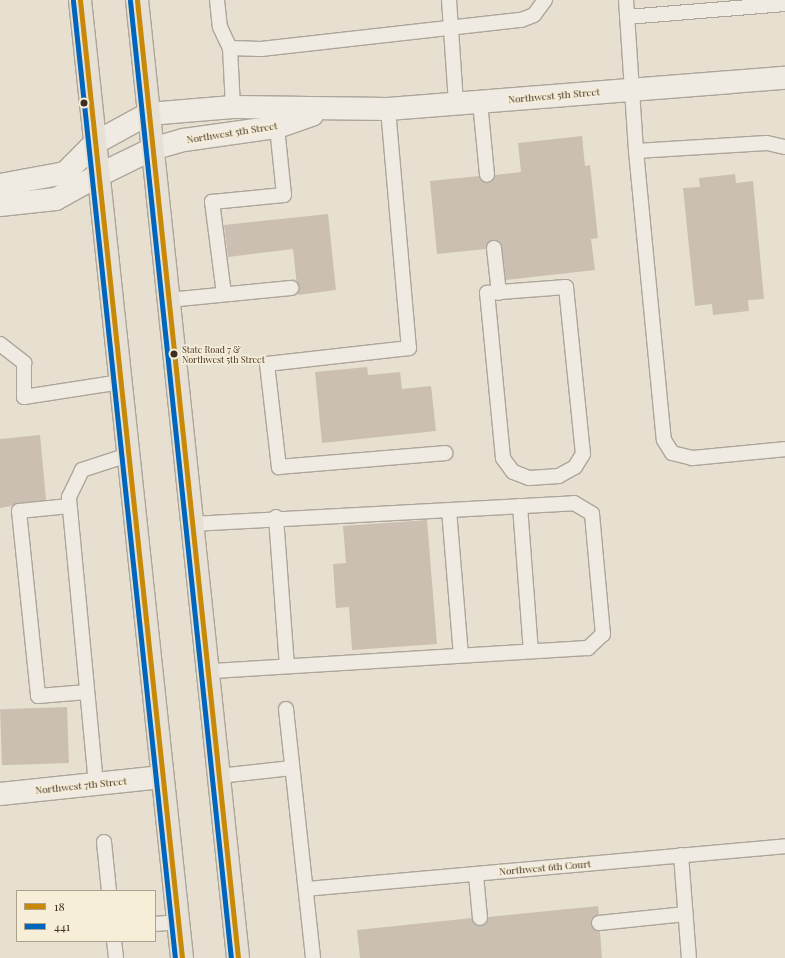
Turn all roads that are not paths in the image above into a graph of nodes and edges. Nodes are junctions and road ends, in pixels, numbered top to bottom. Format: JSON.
{"nodes":[{"id":1,"x":80,"y":0,"type":"edge"},
{"id":2,"x":137,"y":0,"type":"edge"},
{"id":3,"x":217,"y":0,"type":"edge"},
{"id":4,"x":449,"y":0,"type":"edge"},
{"id":5,"x":544,"y":0,"type":"edge"},
{"id":6,"x":626,"y":0,"type":"edge"},
{"id":7,"x":785,"y":4,"type":"edge"},
{"id":8,"x":627,"y":17,"type":"junction"},
{"id":9,"x":452,"y":28,"type":"junction"},
{"id":10,"x":230,"y":48,"type":"junction"},
{"id":11,"x":785,"y":78,"type":"edge"},
{"id":12,"x":631,"y":90,"type":"junction"},
{"id":13,"x":480,"y":102,"type":"junction"},
{"id":14,"x":456,"y":104,"type":"junction"},
{"id":15,"x":233,"y":107,"type":"junction"},
{"id":16,"x":388,"y":109,"type":"junction"},
{"id":17,"x":322,"y":111,"type":"junction"},
{"id":18,"x":148,"y":114,"type":"junction"},
{"id":19,"x":277,"y":127,"type":"junction"},
{"id":20,"x":95,"y":143,"type":"junction"},
{"id":21,"x":785,"y":147,"type":"edge"},
{"id":22,"x":152,"y":149,"type":"junction"},
{"id":23,"x":636,"y":151,"type":"junction"},
{"id":24,"x":99,"y":175,"type":"junction"},
{"id":25,"x":487,"y":175,"type":"dead end"},
{"id":26,"x":0,"y":185,"type":"edge"},
{"id":27,"x":0,"y":205,"type":"edge"},
{"id":28,"x":494,"y":248,"type":"dead end"},
{"id":29,"x":291,"y":288,"type":"dead end"},
{"id":30,"x":499,"y":292,"type":"junction"},
{"id":31,"x":224,"y":294,"type":"junction"},
{"id":32,"x":168,"y":300,"type":"junction"},
{"id":33,"x":0,"y":344,"type":"edge"},
{"id":34,"x":121,"y":382,"type":"junction"},
{"id":35,"x":785,"y":448,"type":"edge"},
{"id":36,"x":445,"y":453,"type":"dead end"},
{"id":37,"x":128,"y":455,"type":"junction"},
{"id":38,"x":69,"y":506,"type":"junction"},
{"id":39,"x":520,"y":506,"type":"junction"},
{"id":40,"x":449,"y":510,"type":"junction"},
{"id":41,"x":276,"y":517,"type":"junction"},
{"id":42,"x":192,"y":524,"type":"junction"},
{"id":43,"x":531,"y":651,"type":"junction"},
{"id":44,"x":461,"y":655,"type":"junction"},
{"id":45,"x":287,"y":666,"type":"junction"},
{"id":46,"x":208,"y":671,"type":"junction"},
{"id":47,"x":87,"y":692,"type":"junction"},
{"id":48,"x":286,"y":709,"type":"dead end"},
{"id":49,"x":292,"y":768,"type":"junction"},
{"id":50,"x":219,"y":776,"type":"junction"},
{"id":51,"x":162,"y":777,"type":"junction"},
{"id":52,"x":96,"y":784,"type":"junction"},
{"id":53,"x":0,"y":794,"type":"edge"},
{"id":54,"x":104,"y":842,"type":"dead end"},
{"id":55,"x":785,"y":846,"type":"edge"},
{"id":56,"x":681,"y":855,"type":"junction"},
{"id":57,"x":476,"y":875,"type":"junction"},
{"id":58,"x":306,"y":889,"type":"junction"},
{"id":59,"x":109,"y":890,"type":"edge"},
{"id":60,"x":686,"y":914,"type":"junction"},
{"id":61,"x":480,"y":918,"type":"dead end"},
{"id":62,"x":179,"y":922,"type":"junction"},
{"id":63,"x":599,"y":923,"type":"dead end"},
{"id":64,"x":156,"y":924,"type":"edge"},
{"id":65,"x":114,"y":942,"type":"edge"},
{"id":66,"x":116,"y":958,"type":"edge"},
{"id":67,"x":182,"y":958,"type":"edge"},
{"id":68,"x":238,"y":958,"type":"edge"},
{"id":69,"x":313,"y":958,"type":"edge"},
{"id":70,"x":689,"y":958,"type":"edge"}],
"edges":[{"from":1,"to":20,"type":"main road"},
{"from":2,"to":18,"type":"main road"},
{"from":3,"to":10,"type":"lane"},
{"from":4,"to":9,"type":"lane"},
{"from":5,"to":9,"type":"lane"},
{"from":6,"to":8,"type":"lane"},
{"from":7,"to":8,"type":"lane"},
{"from":8,"to":12,"type":"lane"},
{"from":9,"to":10,"type":"lane"},
{"from":9,"to":14,"type":"lane"},
{"from":10,"to":15,"type":"lane"},
{"from":11,"to":12,"type":"street","name":"Northwest 5th Street"},
{"from":12,"to":13,"type":"street","name":"Northwest 5th Street"},
{"from":12,"to":23,"type":"lane"},
{"from":13,"to":14,"type":"street","name":"Northwest 5th Street"},
{"from":13,"to":25,"type":"lane"},
{"from":14,"to":16,"type":"street","name":"Northwest 5th Street"},
{"from":15,"to":17,"type":"street","name":"Northwest 5th Street"},
{"from":15,"to":18,"type":"street","name":"Northwest 5th Street"},
{"from":16,"to":17,"type":"street","name":"Northwest 5th Street"},
{"from":16,"to":36,"type":"lane"},
{"from":17,"to":19,"type":"street","name":"Northwest 5th Street"},
{"from":18,"to":20,"type":"street","name":"Northwest 5th Street"},
{"from":18,"to":22,"type":"main road"},
{"from":19,"to":22,"type":"street","name":"Northwest 5th Street"},
{"from":19,"to":31,"type":"lane"},
{"from":20,"to":24,"type":"main road"},
{"from":20,"to":26,"type":"street"},
{"from":21,"to":23,"type":"lane"},
{"from":22,"to":24,"type":"street","name":"Northwest 5th Street"},
{"from":22,"to":32,"type":"main road"},
{"from":23,"to":35,"type":"lane"},
{"from":24,"to":27,"type":"street"},
{"from":24,"to":34,"type":"main road"},
{"from":28,"to":30,"type":"lane"},
{"from":29,"to":31,"type":"lane"},
{"from":30,"to":30,"type":"lane"},
{"from":31,"to":32,"type":"lane"},
{"from":32,"to":42,"type":"main road"},
{"from":33,"to":34,"type":"lane"},
{"from":34,"to":37,"type":"main road"},
{"from":37,"to":38,"type":"lane"},
{"from":37,"to":51,"type":"main road"},
{"from":38,"to":47,"type":"lane"},
{"from":38,"to":47,"type":"lane"},
{"from":39,"to":40,"type":"lane"},
{"from":39,"to":43,"type":"lane"},
{"from":39,"to":43,"type":"lane"},
{"from":40,"to":41,"type":"lane"},
{"from":40,"to":44,"type":"lane"},
{"from":41,"to":42,"type":"lane"},
{"from":41,"to":45,"type":"lane"},
{"from":42,"to":46,"type":"main road"},
{"from":43,"to":44,"type":"lane"},
{"from":44,"to":45,"type":"lane"},
{"from":45,"to":46,"type":"lane"},
{"from":46,"to":50,"type":"main road"},
{"from":47,"to":52,"type":"lane"},
{"from":48,"to":49,"type":"lane"},
{"from":49,"to":50,"type":"lane"},
{"from":49,"to":58,"type":"lane"},
{"from":50,"to":68,"type":"main road"},
{"from":51,"to":52,"type":"street","name":"Northwest 7th Street"},
{"from":51,"to":62,"type":"main road"},
{"from":52,"to":53,"type":"street","name":"Northwest 7th Street"},
{"from":54,"to":59,"type":"lane"},
{"from":55,"to":56,"type":"lane","name":"Northwest 6th Court"},
{"from":56,"to":57,"type":"lane","name":"Northwest 6th Court"},
{"from":56,"to":60,"type":"lane"},
{"from":57,"to":58,"type":"lane","name":"Northwest 6th Court"},
{"from":57,"to":61,"type":"lane"},
{"from":58,"to":69,"type":"lane"},
{"from":60,"to":63,"type":"lane"},
{"from":60,"to":70,"type":"lane"},
{"from":62,"to":64,"type":"lane"},
{"from":62,"to":67,"type":"main road"},
{"from":65,"to":66,"type":"lane"}]}
